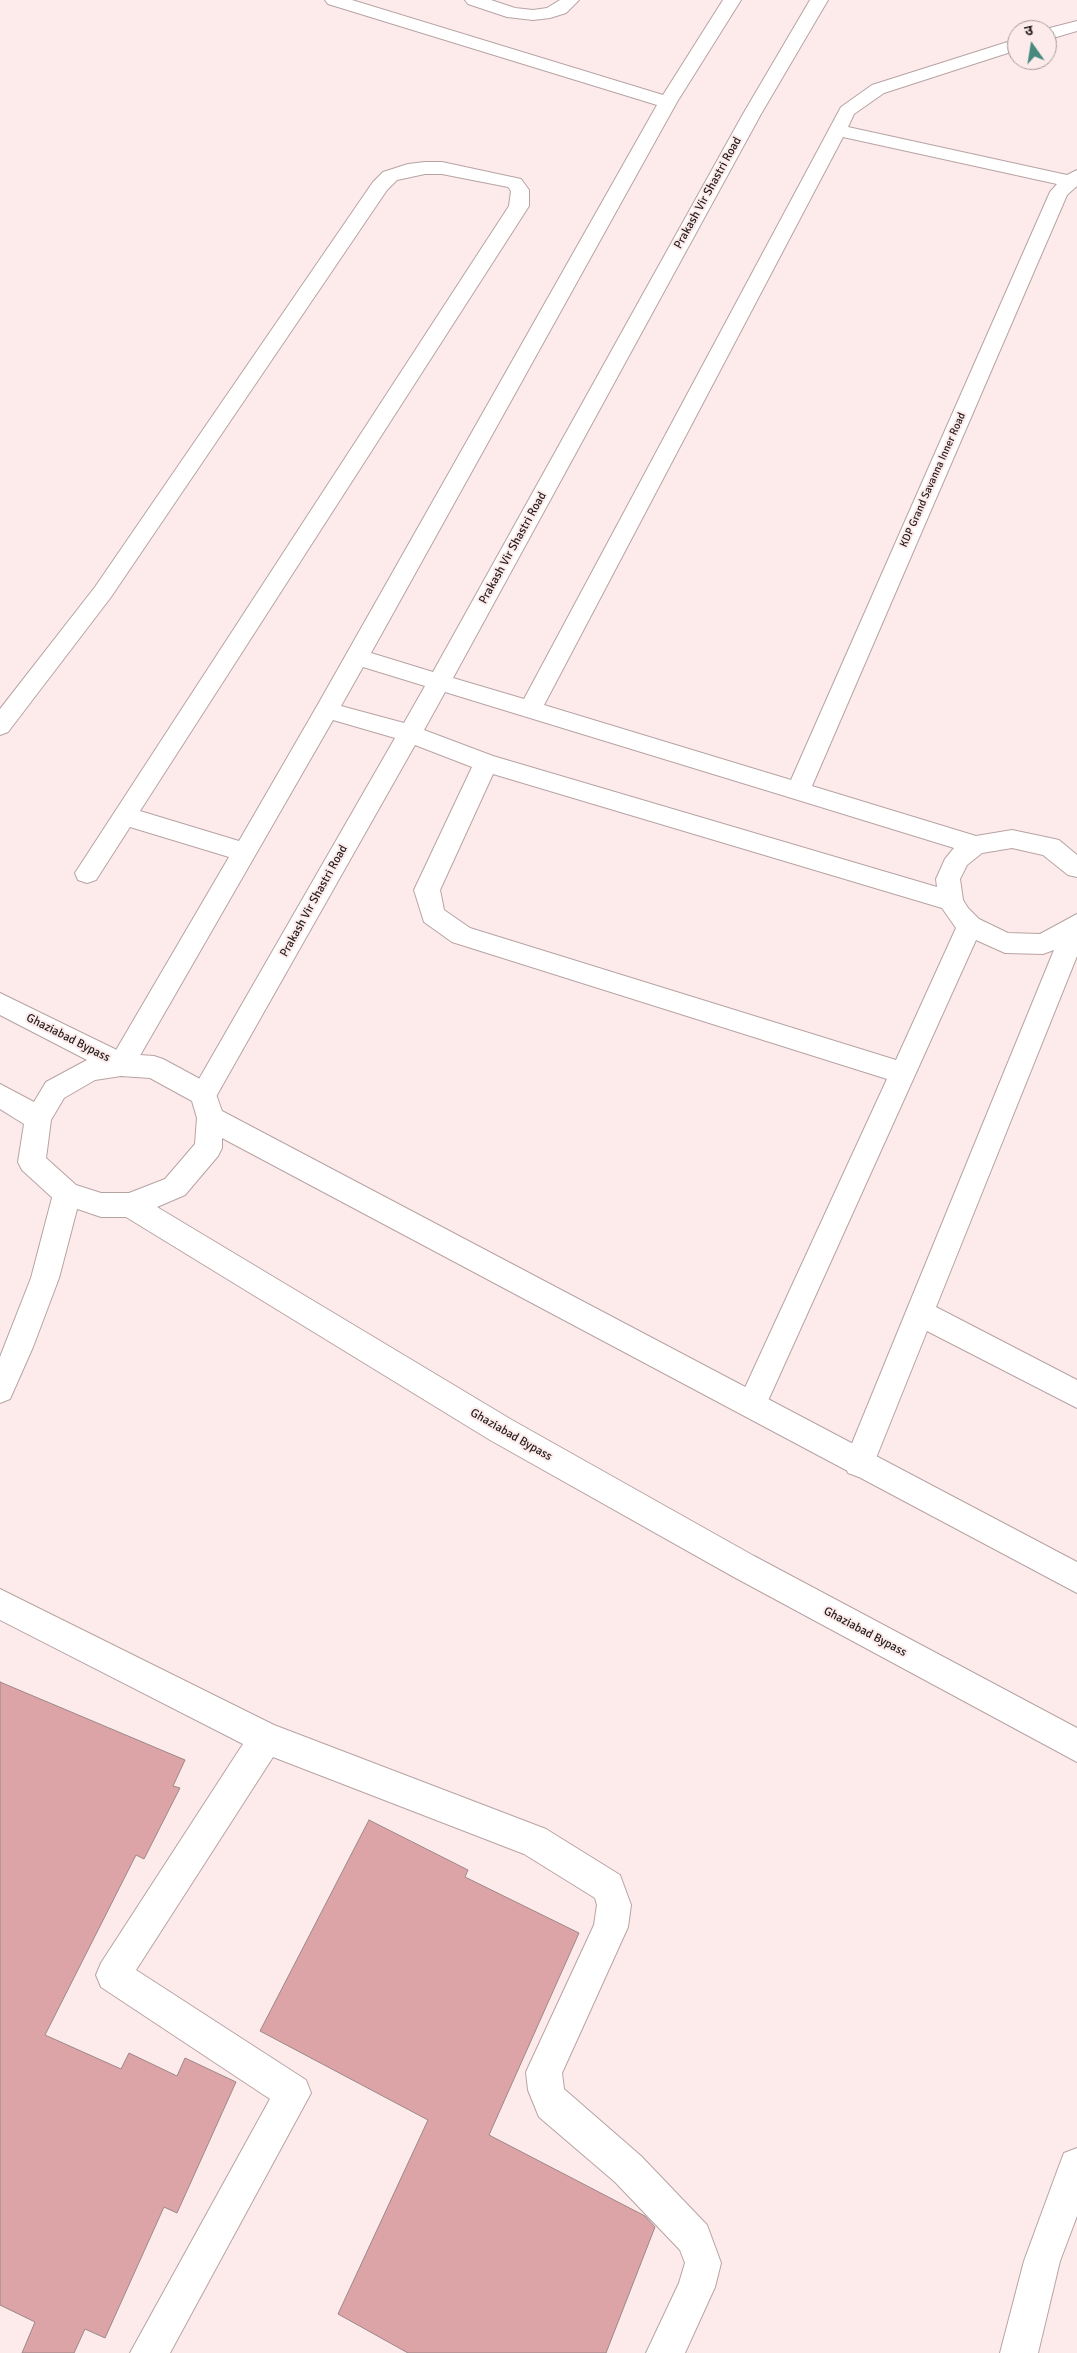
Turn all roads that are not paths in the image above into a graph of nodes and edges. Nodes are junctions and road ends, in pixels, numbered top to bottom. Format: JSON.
{"nodes":[{"id":1,"x":334,"y":0,"type":"edge"},
{"id":2,"x":474,"y":0,"type":"edge"},
{"id":3,"x":570,"y":0,"type":"edge"},
{"id":4,"x":732,"y":0,"type":"edge"},
{"id":5,"x":818,"y":0,"type":"edge"},
{"id":6,"x":1077,"y":26,"type":"edge"},
{"id":7,"x":1057,"y":31,"type":"edge"},
{"id":8,"x":1007,"y":47,"type":"edge"},
{"id":9,"x":668,"y":102,"type":"junction"},
{"id":10,"x":837,"y":130,"type":"junction"},
{"id":11,"x":1074,"y":179,"type":"edge"},
{"id":12,"x":357,"y":657,"type":"junction"},
{"id":13,"x":440,"y":681,"type":"junction"},
{"id":14,"x":530,"y":709,"type":"junction"},
{"id":15,"x":327,"y":710,"type":"junction"},
{"id":16,"x":0,"y":726,"type":"edge"},
{"id":17,"x":408,"y":733,"type":"junction"},
{"id":18,"x":486,"y":763,"type":"junction"},
{"id":19,"x":798,"y":791,"type":"junction"},
{"id":20,"x":124,"y":816,"type":"junction"},
{"id":21,"x":976,"y":845,"type":"junction"},
{"id":22,"x":245,"y":852,"type":"junction"},
{"id":23,"x":1077,"y":868,"type":"edge"},
{"id":24,"x":87,"y":873,"type":"dead end"},
{"id":25,"x":952,"y":901,"type":"junction"},
{"id":26,"x":970,"y":926,"type":"junction"},
{"id":27,"x":1076,"y":927,"type":"edge"},
{"id":28,"x":0,"y":1003,"type":"edge"},
{"id":29,"x":121,"y":1065,"type":"junction"},
{"id":30,"x":903,"y":1073,"type":"junction"},
{"id":31,"x":0,"y":1095,"type":"edge"},
{"id":32,"x":207,"y":1106,"type":"junction"},
{"id":33,"x":38,"y":1119,"type":"junction"},
{"id":34,"x":67,"y":1194,"type":"junction"},
{"id":35,"x":130,"y":1204,"type":"junction"},
{"id":36,"x":920,"y":1313,"type":"junction"},
{"id":37,"x":0,"y":1390,"type":"edge"},
{"id":38,"x":1077,"y":1395,"type":"edge"},
{"id":39,"x":752,"y":1405,"type":"junction"},
{"id":40,"x":859,"y":1463,"type":"junction"},
{"id":41,"x":1077,"y":1578,"type":"edge"},
{"id":42,"x":0,"y":1604,"type":"edge"},
{"id":43,"x":266,"y":1738,"type":"junction"},
{"id":44,"x":1077,"y":1746,"type":"edge"},
{"id":45,"x":1077,"y":2166,"type":"edge"},
{"id":46,"x":149,"y":2353,"type":"edge"},
{"id":47,"x":666,"y":2353,"type":"edge"},
{"id":48,"x":1019,"y":2353,"type":"edge"}],
"edges":[{"from":1,"to":9,"type":"main road"},
{"from":2,"to":3,"type":"main road"},
{"from":4,"to":9,"type":"main road"},
{"from":5,"to":13,"type":"main road","name":"Prakash Vir Shastri Road"},
{"from":6,"to":7,"type":"main road"},
{"from":8,"to":10,"type":"main road"},
{"from":9,"to":12,"type":"main road"},
{"from":10,"to":11,"type":"main road"},
{"from":10,"to":14,"type":"main road"},
{"from":11,"to":19,"type":"main road","name":"KDP Grand Savanna Inner Road"},
{"from":12,"to":13,"type":"main road"},
{"from":12,"to":15,"type":"main road"},
{"from":13,"to":14,"type":"main road"},
{"from":13,"to":17,"type":"main road","name":"Prakash Vir Shastri Road"},
{"from":14,"to":19,"type":"main road"},
{"from":15,"to":17,"type":"main road"},
{"from":15,"to":22,"type":"main road"},
{"from":16,"to":20,"type":"main road"},
{"from":17,"to":18,"type":"main road"},
{"from":17,"to":32,"type":"main road","name":"Prakash Vir Shastri Road"},
{"from":18,"to":25,"type":"main road"},
{"from":18,"to":30,"type":"main road"},
{"from":19,"to":21,"type":"main road"},
{"from":20,"to":22,"type":"main road"},
{"from":20,"to":24,"type":"main road"},
{"from":21,"to":23,"type":"main road"},
{"from":21,"to":25,"type":"main road"},
{"from":22,"to":29,"type":"main road"},
{"from":25,"to":26,"type":"main road"},
{"from":26,"to":27,"type":"main road"},
{"from":26,"to":30,"type":"main road"},
{"from":27,"to":36,"type":"main road"},
{"from":28,"to":29,"type":"main road","name":"Ghaziabad Bypass"},
{"from":29,"to":32,"type":"main road","name":"Ghaziabad Bypass"},
{"from":29,"to":33,"type":"main road"},
{"from":30,"to":39,"type":"main road"},
{"from":31,"to":33,"type":"main road"},
{"from":32,"to":35,"type":"main road"},
{"from":32,"to":39,"type":"main road","name":"Ghaziabad Bypass"},
{"from":33,"to":34,"type":"main road"},
{"from":34,"to":35,"type":"main road"},
{"from":34,"to":37,"type":"main road"},
{"from":35,"to":44,"type":"main road","name":"Ghaziabad Bypass"},
{"from":36,"to":38,"type":"main road"},
{"from":36,"to":40,"type":"main road"},
{"from":39,"to":40,"type":"main road","name":"Ghaziabad Bypass"},
{"from":40,"to":41,"type":"main road","name":"Ghaziabad Bypass"},
{"from":42,"to":43,"type":"main road"},
{"from":43,"to":46,"type":"main road"},
{"from":43,"to":47,"type":"main road"},
{"from":45,"to":48,"type":"main road"}]}
